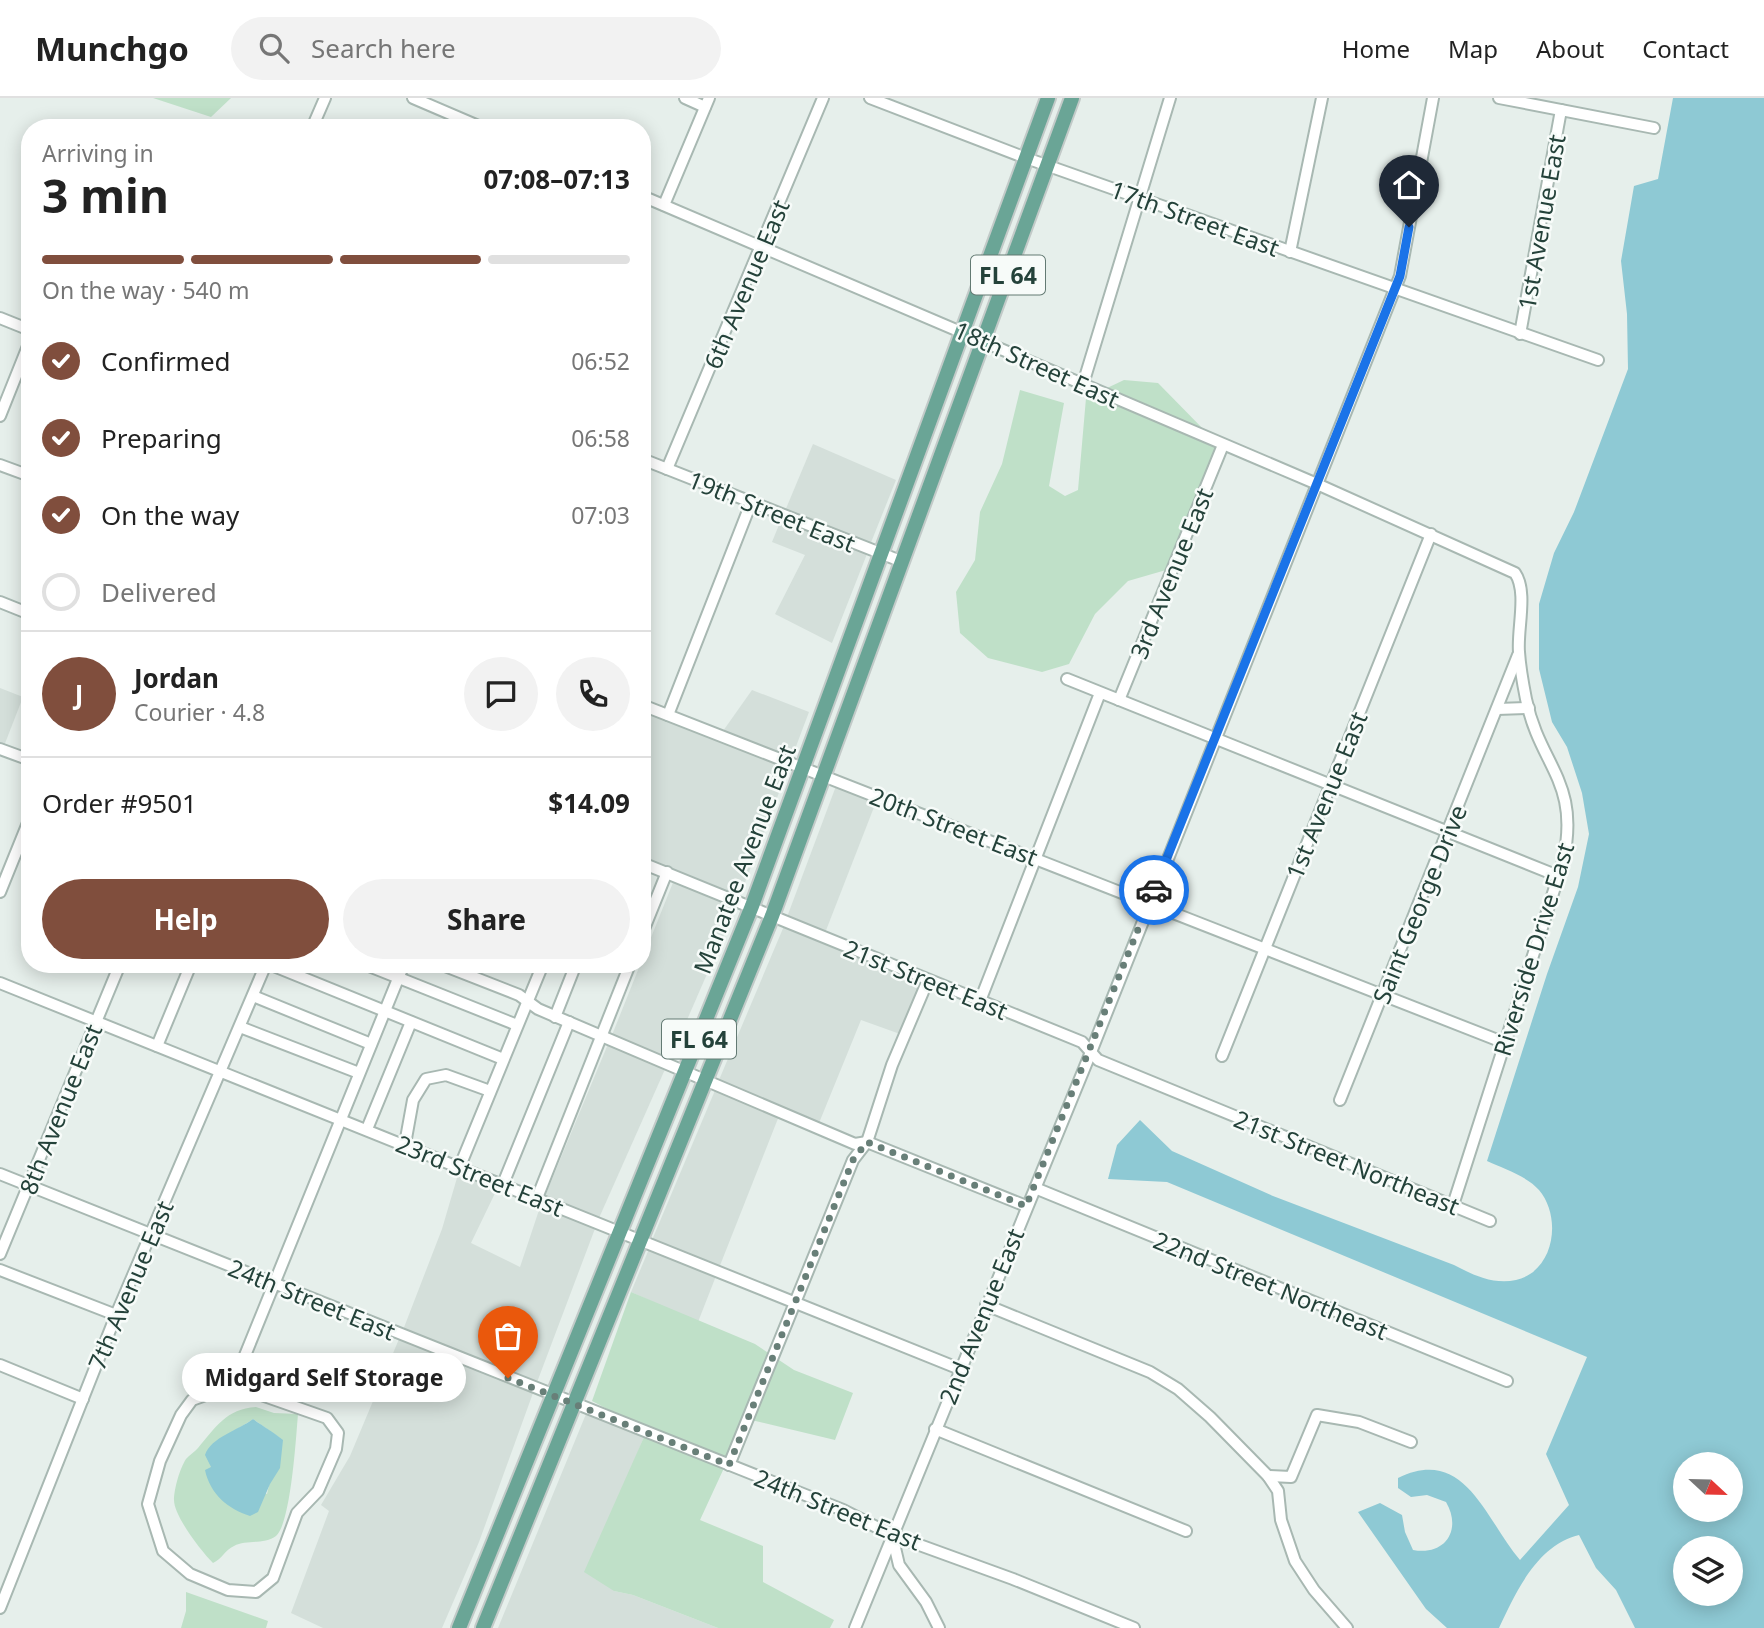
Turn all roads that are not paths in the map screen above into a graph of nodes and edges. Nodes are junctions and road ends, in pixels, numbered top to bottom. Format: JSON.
{"nodes":[{"id":1,"x":325,"y":98,"type":"edge"},
{"id":2,"x":413,"y":98,"type":"edge"},
{"id":3,"x":685,"y":98,"type":"edge"},
{"id":4,"x":823,"y":98,"type":"edge"},
{"id":5,"x":870,"y":98,"type":"edge"},
{"id":6,"x":1048,"y":98,"type":"edge"},
{"id":7,"x":1072,"y":98,"type":"edge"},
{"id":8,"x":1170,"y":98,"type":"edge"},
{"id":9,"x":1322,"y":98,"type":"edge"},
{"id":10,"x":1433,"y":98,"type":"edge"},
{"id":11,"x":1499,"y":98,"type":"edge"},
{"id":12,"x":707,"y":102,"type":"edge"},
{"id":13,"x":1561,"y":110,"type":"junction"},
{"id":14,"x":317,"y":119,"type":"edge"},
{"id":15,"x":462,"y":119,"type":"edge"},
{"id":16,"x":1654,"y":128,"type":"dead end"},
{"id":17,"x":1026,"y":158,"type":"junction"},
{"id":18,"x":1048,"y":165,"type":"junction"},
{"id":19,"x":1139,"y":198,"type":"junction"},
{"id":20,"x":651,"y":200,"type":"edge"},
{"id":21,"x":664,"y":205,"type":"junction"},
{"id":22,"x":762,"y":246,"type":"junction"},
{"id":23,"x":1290,"y":251,"type":"junction"},
{"id":24,"x":1395,"y":288,"type":"junction"},
{"id":25,"x":0,"y":318,"type":"edge"},
{"id":26,"x":21,"y":326,"type":"edge"},
{"id":27,"x":964,"y":332,"type":"junction"},
{"id":28,"x":1520,"y":334,"type":"junction"},
{"id":29,"x":984,"y":342,"type":"junction"},
{"id":30,"x":1598,"y":360,"type":"dead end"},
{"id":31,"x":21,"y":364,"type":"edge"},
{"id":32,"x":1083,"y":384,"type":"junction"},
{"id":33,"x":0,"y":416,"type":"edge"},
{"id":34,"x":1223,"y":445,"type":"junction"},
{"id":35,"x":651,"y":463,"type":"edge"},
{"id":36,"x":0,"y":464,"type":"edge"},
{"id":37,"x":667,"y":469,"type":"junction"},
{"id":38,"x":21,"y":472,"type":"edge"},
{"id":39,"x":1317,"y":484,"type":"junction"},
{"id":40,"x":751,"y":503,"type":"junction"},
{"id":41,"x":1431,"y":534,"type":"junction"},
{"id":42,"x":882,"y":555,"type":"junction"},
{"id":43,"x":903,"y":562,"type":"junction"},
{"id":44,"x":0,"y":602,"type":"edge"},
{"id":45,"x":21,"y":610,"type":"edge"},
{"id":46,"x":1519,"y":652,"type":"junction"},
{"id":47,"x":1067,"y":679,"type":"dead end"},
{"id":48,"x":1100,"y":692,"type":"junction"},
{"id":49,"x":1119,"y":700,"type":"junction"},
{"id":50,"x":651,"y":708,"type":"edge"},
{"id":51,"x":1529,"y":708,"type":"junction"},
{"id":52,"x":1497,"y":709,"type":"junction"},
{"id":53,"x":668,"y":715,"type":"junction"},
{"id":54,"x":1214,"y":739,"type":"junction"},
{"id":55,"x":0,"y":749,"type":"edge"},
{"id":56,"x":21,"y":757,"type":"edge"},
{"id":57,"x":805,"y":767,"type":"junction"},
{"id":58,"x":825,"y":776,"type":"junction"},
{"id":59,"x":1330,"y":785,"type":"junction"},
{"id":60,"x":1447,"y":833,"type":"junction"},
{"id":61,"x":21,"y":840,"type":"edge"},
{"id":62,"x":1035,"y":857,"type":"junction"},
{"id":63,"x":651,"y":866,"type":"edge"},
{"id":64,"x":667,"y":872,"type":"junction"},
{"id":65,"x":1558,"y":876,"type":"junction"},
{"id":66,"x":0,"y":891,"type":"edge"},
{"id":67,"x":1149,"y":901,"type":"junction"},
{"id":68,"x":752,"y":906,"type":"junction"},
{"id":69,"x":651,"y":912,"type":"edge"},
{"id":70,"x":772,"y":916,"type":"junction"},
{"id":71,"x":1266,"y":947,"type":"junction"},
{"id":72,"x":116,"y":973,"type":"edge"},
{"id":73,"x":187,"y":973,"type":"edge"},
{"id":74,"x":263,"y":973,"type":"edge"},
{"id":75,"x":289,"y":973,"type":"edge"},
{"id":76,"x":386,"y":973,"type":"edge"},
{"id":77,"x":400,"y":973,"type":"edge"},
{"id":78,"x":463,"y":973,"type":"edge"},
{"id":79,"x":537,"y":973,"type":"edge"},
{"id":80,"x":572,"y":973,"type":"edge"},
{"id":81,"x":626,"y":973,"type":"edge"},
{"id":82,"x":398,"y":978,"type":"junction"},
{"id":83,"x":928,"y":980,"type":"junction"},
{"id":84,"x":0,"y":983,"type":"edge"},
{"id":85,"x":1383,"y":994,"type":"junction"},
{"id":86,"x":253,"y":996,"type":"junction"},
{"id":87,"x":980,"y":1001,"type":"junction"},
{"id":88,"x":528,"y":1002,"type":"junction"},
{"id":89,"x":384,"y":1011,"type":"junction"},
{"id":90,"x":555,"y":1017,"type":"junction"},
{"id":91,"x":96,"y":1021,"type":"junction"},
{"id":92,"x":411,"y":1022,"type":"junction"},
{"id":93,"x":569,"y":1022,"type":"junction"},
{"id":94,"x":517,"y":1025,"type":"junction"},
{"id":95,"x":240,"y":1027,"type":"junction"},
{"id":96,"x":602,"y":1036,"type":"junction"},
{"id":97,"x":1505,"y":1043,"type":"junction"},
{"id":98,"x":371,"y":1044,"type":"junction"},
{"id":99,"x":157,"y":1046,"type":"junction"},
{"id":100,"x":1091,"y":1052,"type":"junction"},
{"id":101,"x":1222,"y":1055,"type":"dead end"},
{"id":102,"x":503,"y":1059,"type":"junction"},
{"id":103,"x":221,"y":1070,"type":"junction"},
{"id":104,"x":686,"y":1070,"type":"junction"},
{"id":105,"x":359,"y":1073,"type":"junction"},
{"id":106,"x":708,"y":1080,"type":"junction"},
{"id":107,"x":490,"y":1091,"type":"junction"},
{"id":108,"x":1340,"y":1100,"type":"dead end"},
{"id":109,"x":1203,"y":1103,"type":"joint"},
{"id":110,"x":340,"y":1118,"type":"junction"},
{"id":111,"x":367,"y":1129,"type":"junction"},
{"id":112,"x":867,"y":1142,"type":"junction"},
{"id":113,"x":405,"y":1144,"type":"junction"},
{"id":114,"x":460,"y":1167,"type":"junction"},
{"id":115,"x":0,"y":1174,"type":"edge"},
{"id":116,"x":503,"y":1184,"type":"junction"},
{"id":117,"x":29,"y":1185,"type":"junction"},
{"id":118,"x":1035,"y":1188,"type":"junction"},
{"id":119,"x":537,"y":1198,"type":"junction"},
{"id":120,"x":1453,"y":1205,"type":"junction"},
{"id":121,"x":1026,"y":1206,"type":"junction"},
{"id":122,"x":1490,"y":1220,"type":"dead end"},
{"id":123,"x":621,"y":1232,"type":"junction"},
{"id":124,"x":150,"y":1234,"type":"junction"},
{"id":125,"x":642,"y":1241,"type":"junction"},
{"id":126,"x":0,"y":1254,"type":"edge"},
{"id":127,"x":0,"y":1270,"type":"edge"},
{"id":128,"x":272,"y":1283,"type":"junction"},
{"id":129,"x":794,"y":1304,"type":"junction"},
{"id":130,"x":986,"y":1305,"type":"junction"},
{"id":131,"x":116,"y":1315,"type":"junction"},
{"id":132,"x":0,"y":1366,"type":"edge"},
{"id":133,"x":960,"y":1369,"type":"junction"},
{"id":134,"x":1507,"y":1381,"type":"dead end"},
{"id":135,"x":233,"y":1385,"type":"junction"},
{"id":136,"x":552,"y":1396,"type":"junction"},
{"id":137,"x":83,"y":1399,"type":"junction"},
{"id":138,"x":573,"y":1405,"type":"junction"},
{"id":139,"x":935,"y":1429,"type":"junction"},
{"id":140,"x":1411,"y":1442,"type":"dead end"},
{"id":141,"x":729,"y":1465,"type":"junction"},
{"id":142,"x":1268,"y":1476,"type":"junction"},
{"id":143,"x":1186,"y":1531,"type":"dead end"},
{"id":144,"x":892,"y":1535,"type":"junction"},
{"id":145,"x":1,"y":1600,"type":"edge"},
{"id":146,"x":459,"y":1628,"type":"edge"},
{"id":147,"x":484,"y":1628,"type":"edge"},
{"id":148,"x":855,"y":1628,"type":"edge"},
{"id":149,"x":939,"y":1628,"type":"edge"},
{"id":150,"x":1134,"y":1628,"type":"edge"},
{"id":151,"x":1347,"y":1628,"type":"edge"}],
"edges":[{"from":1,"to":14,"type":"street"},
{"from":2,"to":15,"type":"street"},
{"from":3,"to":12,"type":"street"},
{"from":4,"to":22,"type":"street","name":"6th Avenue East"},
{"from":5,"to":17,"type":"street","name":"17th Street East"},
{"from":6,"to":17,"type":"main road","name":"Manatee Avenue East","number":"FL 64"},
{"from":7,"to":18,"type":"main road","name":"Manatee Avenue East","number":"FL 64"},
{"from":8,"to":19,"type":"street"},
{"from":9,"to":23,"type":"street"},
{"from":10,"to":24,"type":"street","name":"2nd Avenue East"},
{"from":11,"to":13,"type":"street"},
{"from":12,"to":21,"type":"street"},
{"from":13,"to":16,"type":"street"},
{"from":13,"to":28,"type":"street","name":"1st Avenue East"},
{"from":17,"to":18,"type":"street","name":"17th Street East"},
{"from":17,"to":27,"type":"main road","name":"Manatee Avenue East","number":"FL 64"},
{"from":18,"to":19,"type":"street","name":"17th Street East"},
{"from":18,"to":29,"type":"main road","name":"Manatee Avenue East","number":"FL 64"},
{"from":19,"to":23,"type":"street","name":"17th Street East"},
{"from":19,"to":32,"type":"street"},
{"from":20,"to":21,"type":"street","name":"18th Street East"},
{"from":21,"to":22,"type":"street","name":"18th Street East"},
{"from":22,"to":27,"type":"street","name":"18th Street East"},
{"from":22,"to":37,"type":"street","name":"6th Avenue East"},
{"from":23,"to":24,"type":"street","name":"17th Street East"},
{"from":24,"to":28,"type":"street","name":"17th Street East"},
{"from":24,"to":39,"type":"street","name":"2nd Avenue East"},
{"from":25,"to":26,"type":"street"},
{"from":27,"to":29,"type":"street","name":"18th Street East"},
{"from":27,"to":42,"type":"main road","name":"Manatee Avenue East","number":"FL 64"},
{"from":28,"to":30,"type":"street","name":"17th Street East"},
{"from":29,"to":32,"type":"street","name":"18th Street East"},
{"from":29,"to":43,"type":"main road","name":"Manatee Avenue East","number":"FL 64"},
{"from":31,"to":33,"type":"street"},
{"from":32,"to":34,"type":"street","name":"18th Street East"},
{"from":34,"to":39,"type":"street","name":"18th Street East"},
{"from":34,"to":49,"type":"street","name":"3rd Avenue East"},
{"from":35,"to":37,"type":"street","name":"19th Street East"},
{"from":36,"to":38,"type":"street"},
{"from":37,"to":40,"type":"street","name":"19th Street East"},
{"from":39,"to":41,"type":"street","name":"18th Street East"},
{"from":39,"to":54,"type":"street","name":"2nd Avenue East"},
{"from":40,"to":42,"type":"street","name":"19th Street East"},
{"from":40,"to":53,"type":"street"},
{"from":41,"to":46,"type":"street","name":"18th Street East"},
{"from":41,"to":59,"type":"street","name":"1st Avenue East"},
{"from":42,"to":43,"type":"street","name":"19th Street East"},
{"from":42,"to":57,"type":"main road","name":"Manatee Avenue East","number":"FL 64"},
{"from":43,"to":58,"type":"main road","name":"Manatee Avenue East","number":"FL 64"},
{"from":44,"to":45,"type":"street"},
{"from":46,"to":51,"type":"street","name":"Riverside Drive East"},
{"from":46,"to":52,"type":"street","name":"Saint George Drive"},
{"from":47,"to":48,"type":"street"},
{"from":48,"to":49,"type":"street"},
{"from":48,"to":62,"type":"street"},
{"from":49,"to":54,"type":"street"},
{"from":50,"to":53,"type":"street","name":"20th Street East"},
{"from":51,"to":52,"type":"street"},
{"from":51,"to":65,"type":"street","name":"Riverside Drive East"},
{"from":52,"to":60,"type":"street","name":"Saint George Drive"},
{"from":53,"to":57,"type":"street","name":"20th Street East"},
{"from":54,"to":59,"type":"street"},
{"from":54,"to":67,"type":"street","name":"2nd Avenue East"},
{"from":55,"to":56,"type":"street"},
{"from":57,"to":58,"type":"street","name":"20th Street East"},
{"from":57,"to":68,"type":"main road","name":"Manatee Avenue East","number":"FL 64"},
{"from":58,"to":62,"type":"street","name":"20th Street East"},
{"from":58,"to":70,"type":"main road","name":"Manatee Avenue East","number":"FL 64"},
{"from":59,"to":60,"type":"street"},
{"from":59,"to":71,"type":"street","name":"1st Avenue East"},
{"from":60,"to":65,"type":"street"},
{"from":60,"to":85,"type":"street","name":"Saint George Drive"},
{"from":61,"to":66,"type":"street"},
{"from":62,"to":67,"type":"street","name":"20th Street East"},
{"from":62,"to":87,"type":"street"},
{"from":63,"to":64,"type":"street","name":"21st Street East"},
{"from":64,"to":68,"type":"street","name":"21st Street East"},
{"from":64,"to":69,"type":"street"},
{"from":65,"to":97,"type":"street","name":"Riverside Drive East"},
{"from":67,"to":71,"type":"street","name":"20th Street East"},
{"from":67,"to":100,"type":"street","name":"2nd Avenue East"},
{"from":68,"to":70,"type":"street","name":"21st Street East"},
{"from":68,"to":104,"type":"main road","name":"Manatee Avenue East","number":"FL 64"},
{"from":70,"to":83,"type":"street","name":"21st Street East"},
{"from":70,"to":106,"type":"main road","name":"Manatee Avenue East","number":"FL 64"},
{"from":71,"to":85,"type":"street","name":"20th Street East"},
{"from":71,"to":101,"type":"street","name":"1st Avenue East"},
{"from":72,"to":91,"type":"street","name":"8th Avenue East"},
{"from":73,"to":99,"type":"street"},
{"from":74,"to":86,"type":"street","name":"7th Avenue East"},
{"from":75,"to":89,"type":"street"},
{"from":76,"to":82,"type":"street"},
{"from":77,"to":82,"type":"street"},
{"from":78,"to":88,"type":"street"},
{"from":79,"to":88,"type":"street"},
{"from":80,"to":90,"type":"street"},
{"from":81,"to":96,"type":"street"},
{"from":82,"to":89,"type":"street"},
{"from":82,"to":94,"type":"street"},
{"from":83,"to":87,"type":"street","name":"21st Street East"},
{"from":83,"to":112,"type":"street"},
{"from":84,"to":91,"type":"street","name":"23rd Street East"},
{"from":85,"to":97,"type":"street","name":"20th Street East"},
{"from":85,"to":108,"type":"street","name":"Saint George Drive"},
{"from":86,"to":95,"type":"street","name":"7th Avenue East"},
{"from":86,"to":98,"type":"street"},
{"from":87,"to":100,"type":"street","name":"21st Street East"},
{"from":88,"to":90,"type":"street"},
{"from":88,"to":94,"type":"street"},
{"from":89,"to":92,"type":"street"},
{"from":89,"to":98,"type":"street"},
{"from":90,"to":93,"type":"street"},
{"from":91,"to":99,"type":"street","name":"23rd Street East"},
{"from":91,"to":117,"type":"street","name":"8th Avenue East"},
{"from":92,"to":102,"type":"street"},
{"from":92,"to":111,"type":"street"},
{"from":93,"to":96,"type":"street"},
{"from":93,"to":116,"type":"street"},
{"from":94,"to":102,"type":"street"},
{"from":95,"to":103,"type":"street","name":"7th Avenue East"},
{"from":95,"to":105,"type":"street"},
{"from":96,"to":104,"type":"street"},
{"from":96,"to":119,"type":"street"},
{"from":97,"to":120,"type":"street","name":"Riverside Drive East"},
{"from":98,"to":105,"type":"street"},
{"from":99,"to":103,"type":"street","name":"23rd Street East"},
{"from":100,"to":109,"type":"street","name":"21st Street East"},
{"from":100,"to":118,"type":"street","name":"2nd Avenue East"},
{"from":102,"to":107,"type":"street"},
{"from":103,"to":110,"type":"street","name":"23rd Street East"},
{"from":103,"to":124,"type":"street","name":"7th Avenue East"},
{"from":104,"to":106,"type":"street"},
{"from":104,"to":123,"type":"main road","name":"Manatee Avenue East","number":"FL 64"},
{"from":105,"to":110,"type":"street"},
{"from":106,"to":112,"type":"street"},
{"from":106,"to":125,"type":"main road","name":"Manatee Avenue East","number":"FL 64"},
{"from":107,"to":113,"type":"street"},
{"from":107,"to":114,"type":"street"},
{"from":109,"to":120,"type":"street","name":"21st Street Northeast"},
{"from":110,"to":111,"type":"street","name":"23rd Street East"},
{"from":110,"to":128,"type":"street"},
{"from":111,"to":113,"type":"street","name":"23rd Street East"},
{"from":112,"to":121,"type":"street"},
{"from":112,"to":129,"type":"street"},
{"from":113,"to":114,"type":"street","name":"23rd Street East"},
{"from":114,"to":116,"type":"street","name":"23rd Street East"},
{"from":115,"to":117,"type":"street","name":"24th Street East"},
{"from":116,"to":119,"type":"street","name":"23rd Street East"},
{"from":117,"to":124,"type":"street","name":"24th Street East"},
{"from":117,"to":126,"type":"street","name":"8th Avenue East"},
{"from":118,"to":121,"type":"street","name":"2nd Avenue East"},
{"from":118,"to":134,"type":"street","name":"22nd Street Northeast"},
{"from":119,"to":123,"type":"street","name":"23rd Street East"},
{"from":120,"to":122,"type":"street","name":"21st Street Northeast"},
{"from":121,"to":130,"type":"street","name":"2nd Avenue East"},
{"from":123,"to":125,"type":"street","name":"23rd Street East"},
{"from":123,"to":136,"type":"main road","name":"Manatee Avenue East","number":"FL 64"},
{"from":124,"to":128,"type":"street","name":"24th Street East"},
{"from":124,"to":131,"type":"street","name":"7th Avenue East"},
{"from":125,"to":129,"type":"street","name":"23rd Street East"},
{"from":125,"to":138,"type":"main road","name":"Manatee Avenue East","number":"FL 64"},
{"from":127,"to":131,"type":"street"},
{"from":128,"to":135,"type":"street"},
{"from":128,"to":136,"type":"street","name":"24th Street East"},
{"from":129,"to":133,"type":"street","name":"23rd Street East"},
{"from":129,"to":141,"type":"street"},
{"from":130,"to":133,"type":"street","name":"2nd Avenue East"},
{"from":130,"to":142,"type":"street"},
{"from":131,"to":137,"type":"street","name":"7th Avenue East"},
{"from":132,"to":137,"type":"street"},
{"from":133,"to":139,"type":"street","name":"2nd Avenue East"},
{"from":135,"to":135,"type":"street"},
{"from":136,"to":138,"type":"street","name":"24th Street East"},
{"from":136,"to":146,"type":"main road","name":"Manatee Avenue East","number":"FL 64"},
{"from":137,"to":145,"type":"street","name":"7th Avenue East"},
{"from":138,"to":141,"type":"street","name":"24th Street East"},
{"from":138,"to":147,"type":"main road","name":"Manatee Avenue East","number":"FL 64"},
{"from":139,"to":143,"type":"street"},
{"from":139,"to":144,"type":"street","name":"2nd Avenue East"},
{"from":140,"to":142,"type":"street"},
{"from":141,"to":144,"type":"street","name":"24th Street East"},
{"from":142,"to":151,"type":"street"},
{"from":144,"to":148,"type":"street","name":"2nd Avenue East"},
{"from":144,"to":149,"type":"street"},
{"from":144,"to":150,"type":"street","name":"24th Street East"}]}
